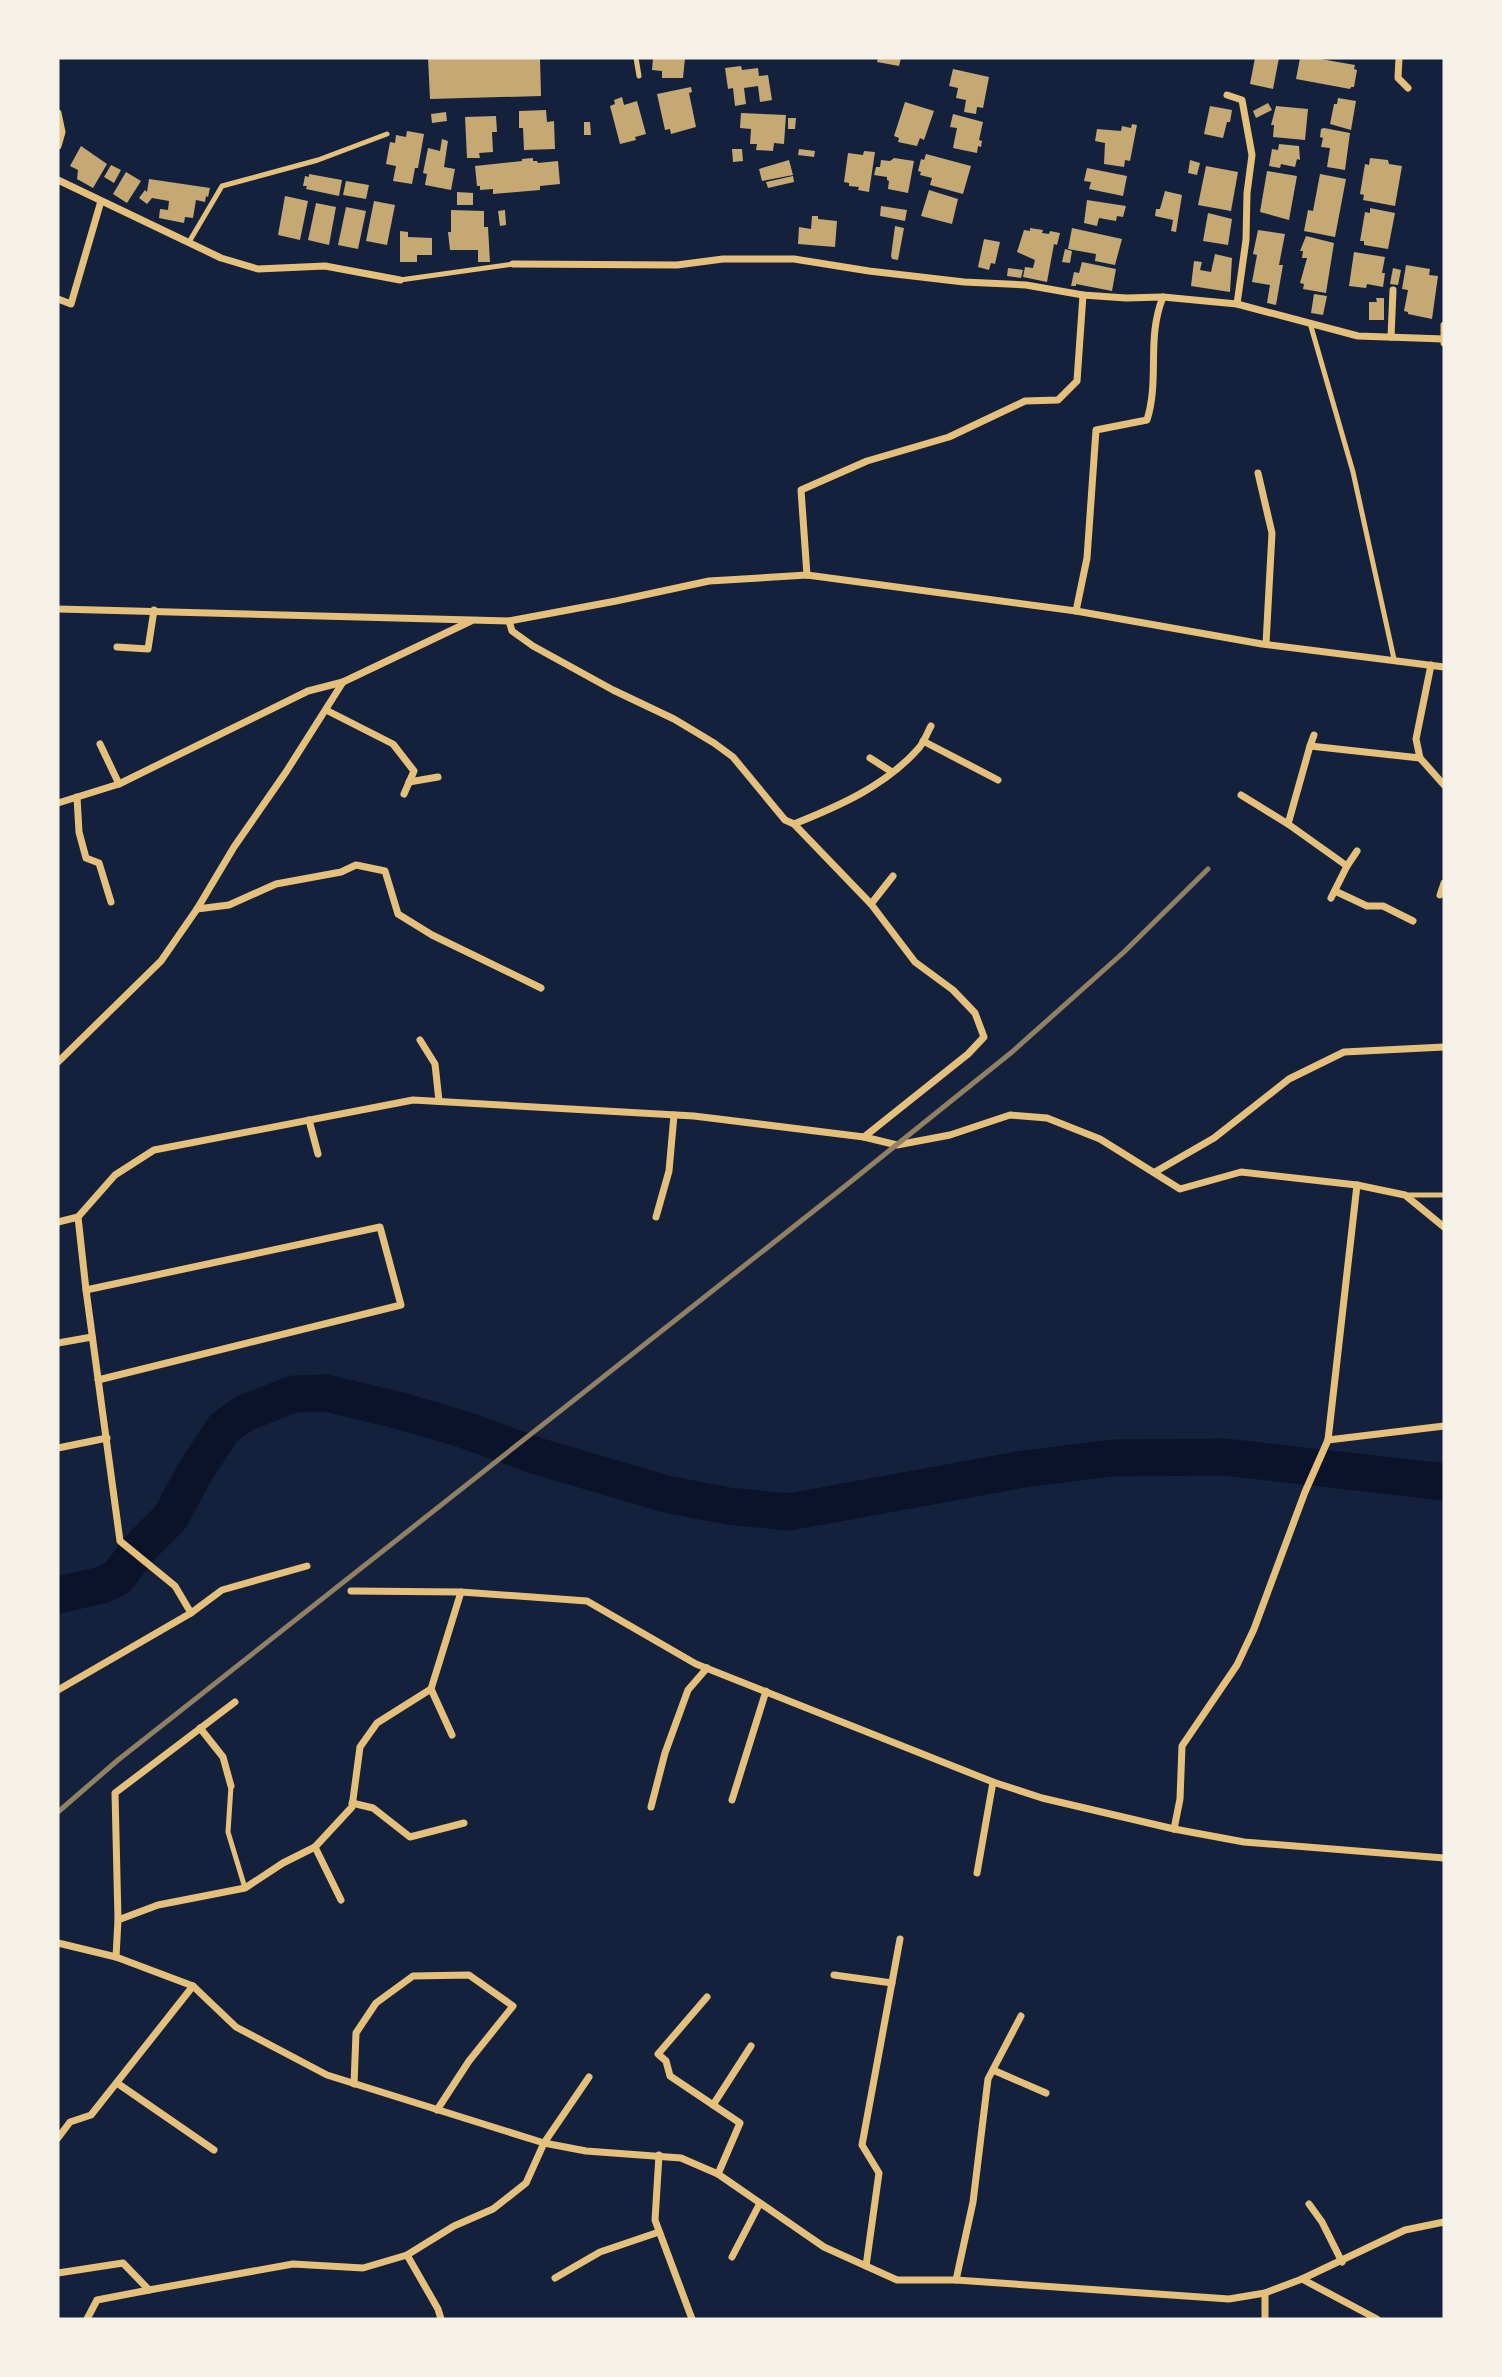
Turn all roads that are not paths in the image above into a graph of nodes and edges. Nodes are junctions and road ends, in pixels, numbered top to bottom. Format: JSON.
{"nodes":[{"id":1,"x":636,"y":58,"type":"edge"},
{"id":2,"x":1399,"y":58,"type":"edge"},
{"id":3,"x":639,"y":76,"type":"dead end"},
{"id":4,"x":1408,"y":88,"type":"dead end"},
{"id":5,"x":1227,"y":95,"type":"dead end"},
{"id":6,"x":58,"y":113,"type":"edge"},
{"id":7,"x":387,"y":134,"type":"dead end"},
{"id":8,"x":58,"y":146,"type":"edge"},
{"id":9,"x":58,"y":180,"type":"edge"},
{"id":10,"x":101,"y":201,"type":"junction"},
{"id":11,"x":189,"y":242,"type":"junction"},
{"id":12,"x":513,"y":264,"type":"joint"},
{"id":13,"x":400,"y":281,"type":"joint"},
{"id":14,"x":1393,"y":289,"type":"dead end"},
{"id":15,"x":1083,"y":295,"type":"junction"},
{"id":16,"x":1163,"y":297,"type":"junction"},
{"id":17,"x":58,"y":299,"type":"edge"},
{"id":18,"x":1237,"y":304,"type":"junction"},
{"id":19,"x":1310,"y":323,"type":"junction"},
{"id":20,"x":1444,"y":325,"type":"edge"},
{"id":21,"x":1391,"y":337,"type":"junction"},
{"id":22,"x":1444,"y":340,"type":"edge"},
{"id":23,"x":1258,"y":473,"type":"dead end"},
{"id":24,"x":807,"y":575,"type":"junction"},
{"id":25,"x":58,"y":609,"type":"edge"},
{"id":26,"x":154,"y":610,"type":"junction"},
{"id":27,"x":1076,"y":611,"type":"junction"},
{"id":28,"x":471,"y":621,"type":"junction"},
{"id":29,"x":509,"y":621,"type":"junction"},
{"id":30,"x":1266,"y":644,"type":"junction"},
{"id":31,"x":117,"y":647,"type":"dead end"},
{"id":32,"x":1394,"y":659,"type":"junction"},
{"id":33,"x":1431,"y":665,"type":"junction"},
{"id":34,"x":1444,"y":667,"type":"edge"},
{"id":35,"x":344,"y":682,"type":"junction"},
{"id":36,"x":326,"y":710,"type":"junction"},
{"id":37,"x":931,"y":726,"type":"dead end"},
{"id":38,"x":1314,"y":735,"type":"dead end"},
{"id":39,"x":923,"y":741,"type":"junction"},
{"id":40,"x":100,"y":744,"type":"dead end"},
{"id":41,"x":1310,"y":746,"type":"junction"},
{"id":42,"x":870,"y":758,"type":"dead end"},
{"id":43,"x":1420,"y":758,"type":"junction"},
{"id":44,"x":892,"y":772,"type":"junction"},
{"id":45,"x":438,"y":777,"type":"dead end"},
{"id":46,"x":998,"y":780,"type":"dead end"},
{"id":47,"x":409,"y":782,"type":"junction"},
{"id":48,"x":119,"y":784,"type":"junction"},
{"id":49,"x":1444,"y":785,"type":"edge"},
{"id":50,"x":404,"y":794,"type":"dead end"},
{"id":51,"x":1241,"y":795,"type":"dead end"},
{"id":52,"x":76,"y":797,"type":"junction"},
{"id":53,"x":58,"y":803,"type":"edge"},
{"id":54,"x":794,"y":824,"type":"junction"},
{"id":55,"x":1289,"y":824,"type":"junction"},
{"id":56,"x":1357,"y":851,"type":"dead end"},
{"id":57,"x":1347,"y":866,"type":"junction"},
{"id":58,"x":893,"y":876,"type":"dead end"},
{"id":59,"x":111,"y":902,"type":"dead end"},
{"id":60,"x":871,"y":904,"type":"junction"},
{"id":61,"x":197,"y":909,"type":"junction"},
{"id":62,"x":1413,"y":921,"type":"dead end"},
{"id":63,"x":541,"y":988,"type":"dead end"},
{"id":64,"x":420,"y":1040,"type":"dead end"},
{"id":65,"x":1444,"y":1047,"type":"edge"},
{"id":66,"x":58,"y":1062,"type":"edge"},
{"id":67,"x":439,"y":1101,"type":"junction"},
{"id":68,"x":674,"y":1115,"type":"junction"},
{"id":69,"x":309,"y":1120,"type":"junction"},
{"id":70,"x":864,"y":1137,"type":"junction"},
{"id":71,"x":318,"y":1154,"type":"dead end"},
{"id":72,"x":1155,"y":1172,"type":"junction"},
{"id":73,"x":1357,"y":1185,"type":"junction"},
{"id":74,"x":1405,"y":1195,"type":"junction"},
{"id":75,"x":1444,"y":1195,"type":"edge"},
{"id":76,"x":656,"y":1216,"type":"dead end"},
{"id":77,"x":78,"y":1217,"type":"junction"},
{"id":78,"x":58,"y":1222,"type":"edge"},
{"id":79,"x":1444,"y":1227,"type":"edge"},
{"id":80,"x":86,"y":1290,"type":"junction"},
{"id":81,"x":92,"y":1337,"type":"junction"},
{"id":82,"x":58,"y":1343,"type":"edge"},
{"id":83,"x":98,"y":1380,"type":"junction"},
{"id":84,"x":1444,"y":1426,"type":"edge"},
{"id":85,"x":107,"y":1438,"type":"junction"},
{"id":86,"x":1328,"y":1440,"type":"junction"},
{"id":87,"x":58,"y":1448,"type":"edge"},
{"id":88,"x":307,"y":1566,"type":"dead end"},
{"id":89,"x":351,"y":1591,"type":"dead end"},
{"id":90,"x":461,"y":1592,"type":"junction"},
{"id":91,"x":191,"y":1613,"type":"junction"},
{"id":92,"x":706,"y":1668,"type":"junction"},
{"id":93,"x":431,"y":1689,"type":"junction"},
{"id":94,"x":58,"y":1690,"type":"edge"},
{"id":95,"x":766,"y":1691,"type":"junction"},
{"id":96,"x":235,"y":1702,"type":"dead end"},
{"id":97,"x":200,"y":1728,"type":"junction"},
{"id":98,"x":452,"y":1735,"type":"dead end"},
{"id":99,"x":993,"y":1782,"type":"junction"},
{"id":100,"x":231,"y":1786,"type":"joint"},
{"id":101,"x":732,"y":1800,"type":"dead end"},
{"id":102,"x":352,"y":1803,"type":"junction"},
{"id":103,"x":651,"y":1807,"type":"dead end"},
{"id":104,"x":464,"y":1823,"type":"dead end"},
{"id":105,"x":1174,"y":1829,"type":"junction"},
{"id":106,"x":315,"y":1847,"type":"junction"},
{"id":107,"x":1444,"y":1858,"type":"edge"},
{"id":108,"x":977,"y":1873,"type":"dead end"},
{"id":109,"x":245,"y":1888,"type":"junction"},
{"id":110,"x":341,"y":1900,"type":"dead end"},
{"id":111,"x":118,"y":1920,"type":"junction"},
{"id":112,"x":900,"y":1939,"type":"dead end"},
{"id":113,"x":58,"y":1943,"type":"edge"},
{"id":114,"x":116,"y":1957,"type":"junction"},
{"id":115,"x":834,"y":1975,"type":"dead end"},
{"id":116,"x":892,"y":1983,"type":"junction"},
{"id":117,"x":193,"y":1986,"type":"junction"},
{"id":118,"x":707,"y":1997,"type":"dead end"},
{"id":119,"x":1021,"y":2016,"type":"dead end"},
{"id":120,"x":751,"y":2046,"type":"dead end"},
{"id":121,"x":993,"y":2070,"type":"junction"},
{"id":122,"x":589,"y":2077,"type":"dead end"},
{"id":123,"x":117,"y":2083,"type":"junction"},
{"id":124,"x":354,"y":2084,"type":"junction"},
{"id":125,"x":1046,"y":2093,"type":"dead end"},
{"id":126,"x":713,"y":2105,"type":"junction"},
{"id":127,"x":437,"y":2110,"type":"junction"},
{"id":128,"x":58,"y":2138,"type":"edge"},
{"id":129,"x":544,"y":2143,"type":"junction"},
{"id":130,"x":214,"y":2150,"type":"dead end"},
{"id":131,"x":659,"y":2155,"type":"junction"},
{"id":132,"x":718,"y":2174,"type":"junction"},
{"id":133,"x":760,"y":2203,"type":"junction"},
{"id":134,"x":1308,"y":2204,"type":"dead end"},
{"id":135,"x":1444,"y":2222,"type":"edge"},
{"id":136,"x":659,"y":2232,"type":"junction"},
{"id":137,"x":407,"y":2255,"type":"junction"},
{"id":138,"x":732,"y":2257,"type":"dead end"},
{"id":139,"x":1342,"y":2262,"type":"junction"},
{"id":140,"x":866,"y":2266,"type":"junction"},
{"id":141,"x":58,"y":2273,"type":"edge"},
{"id":142,"x":555,"y":2278,"type":"dead end"},
{"id":143,"x":1303,"y":2279,"type":"junction"},
{"id":144,"x":956,"y":2280,"type":"junction"},
{"id":145,"x":149,"y":2290,"type":"junction"},
{"id":146,"x":1265,"y":2292,"type":"junction"},
{"id":147,"x":87,"y":2319,"type":"edge"},
{"id":148,"x":441,"y":2319,"type":"edge"},
{"id":149,"x":692,"y":2319,"type":"edge"},
{"id":150,"x":1265,"y":2319,"type":"edge"},
{"id":151,"x":1377,"y":2319,"type":"edge"}],
"edges":[{"from":1,"to":3,"type":"lane"},
{"from":2,"to":4,"type":"street"},
{"from":5,"to":18,"type":"street"},
{"from":6,"to":8,"type":"street"},
{"from":7,"to":11,"type":"lane"},
{"from":9,"to":10,"type":"street"},
{"from":10,"to":11,"type":"street"},
{"from":10,"to":17,"type":"street"},
{"from":11,"to":13,"type":"street"},
{"from":12,"to":13,"type":"lane"},
{"from":12,"to":15,"type":"street"},
{"from":14,"to":21,"type":"street"},
{"from":15,"to":16,"type":"street"},
{"from":15,"to":24,"type":"street"},
{"from":16,"to":18,"type":"street"},
{"from":16,"to":27,"type":"street"},
{"from":18,"to":19,"type":"street"},
{"from":19,"to":21,"type":"street"},
{"from":19,"to":32,"type":"lane"},
{"from":20,"to":22,"type":"street"},
{"from":21,"to":22,"type":"street"},
{"from":23,"to":30,"type":"street"},
{"from":24,"to":27,"type":"street"},
{"from":24,"to":29,"type":"street"},
{"from":25,"to":26,"type":"street"},
{"from":26,"to":28,"type":"street"},
{"from":26,"to":31,"type":"street"},
{"from":27,"to":30,"type":"street"},
{"from":28,"to":29,"type":"street"},
{"from":28,"to":35,"type":"street"},
{"from":29,"to":54,"type":"street"},
{"from":30,"to":32,"type":"street"},
{"from":32,"to":33,"type":"street"},
{"from":33,"to":34,"type":"street"},
{"from":33,"to":43,"type":"street"},
{"from":35,"to":36,"type":"street"},
{"from":35,"to":48,"type":"street"},
{"from":36,"to":47,"type":"street"},
{"from":36,"to":61,"type":"street"},
{"from":37,"to":39,"type":"street"},
{"from":38,"to":41,"type":"street"},
{"from":39,"to":44,"type":"street"},
{"from":39,"to":46,"type":"street"},
{"from":40,"to":48,"type":"street"},
{"from":41,"to":43,"type":"street"},
{"from":41,"to":55,"type":"street"},
{"from":42,"to":44,"type":"street"},
{"from":43,"to":49,"type":"street"},
{"from":44,"to":54,"type":"street"},
{"from":45,"to":47,"type":"street"},
{"from":47,"to":50,"type":"street"},
{"from":48,"to":52,"type":"street"},
{"from":51,"to":55,"type":"street"},
{"from":52,"to":53,"type":"street"},
{"from":52,"to":59,"type":"street"},
{"from":54,"to":60,"type":"street"},
{"from":55,"to":57,"type":"street"},
{"from":56,"to":57,"type":"street"},
{"from":57,"to":62,"type":"street"},
{"from":58,"to":60,"type":"street"},
{"from":60,"to":70,"type":"street"},
{"from":61,"to":63,"type":"street"},
{"from":61,"to":66,"type":"street"},
{"from":64,"to":67,"type":"street"},
{"from":65,"to":72,"type":"street"},
{"from":67,"to":68,"type":"street"},
{"from":67,"to":69,"type":"street"},
{"from":68,"to":70,"type":"street"},
{"from":68,"to":76,"type":"street"},
{"from":69,"to":71,"type":"street"},
{"from":69,"to":77,"type":"street"},
{"from":70,"to":72,"type":"street"},
{"from":72,"to":73,"type":"street"},
{"from":73,"to":74,"type":"street"},
{"from":73,"to":86,"type":"street"},
{"from":74,"to":75,"type":"lane"},
{"from":74,"to":79,"type":"street"},
{"from":77,"to":78,"type":"street"},
{"from":77,"to":80,"type":"street"},
{"from":80,"to":81,"type":"street"},
{"from":80,"to":83,"type":"street"},
{"from":81,"to":82,"type":"street"},
{"from":81,"to":83,"type":"street"},
{"from":83,"to":85,"type":"street"},
{"from":84,"to":86,"type":"street"},
{"from":85,"to":87,"type":"street"},
{"from":85,"to":91,"type":"street"},
{"from":86,"to":105,"type":"street"},
{"from":88,"to":91,"type":"street"},
{"from":89,"to":90,"type":"street"},
{"from":90,"to":92,"type":"street"},
{"from":90,"to":93,"type":"street"},
{"from":91,"to":94,"type":"street"},
{"from":92,"to":95,"type":"street"},
{"from":92,"to":103,"type":"street"},
{"from":93,"to":98,"type":"street"},
{"from":93,"to":102,"type":"street"},
{"from":95,"to":99,"type":"street"},
{"from":95,"to":101,"type":"street"},
{"from":96,"to":97,"type":"street"},
{"from":97,"to":100,"type":"street"},
{"from":97,"to":111,"type":"street"},
{"from":99,"to":105,"type":"street"},
{"from":99,"to":108,"type":"street"},
{"from":100,"to":109,"type":"lane"},
{"from":102,"to":104,"type":"street"},
{"from":102,"to":106,"type":"street"},
{"from":105,"to":107,"type":"street"},
{"from":106,"to":109,"type":"street"},
{"from":106,"to":110,"type":"street"},
{"from":109,"to":111,"type":"street"},
{"from":111,"to":114,"type":"street"},
{"from":112,"to":116,"type":"street"},
{"from":113,"to":114,"type":"street"},
{"from":114,"to":117,"type":"street"},
{"from":115,"to":116,"type":"street"},
{"from":116,"to":140,"type":"street"},
{"from":117,"to":123,"type":"street"},
{"from":117,"to":124,"type":"street"},
{"from":118,"to":126,"type":"street"},
{"from":119,"to":121,"type":"street"},
{"from":120,"to":126,"type":"street"},
{"from":121,"to":125,"type":"street"},
{"from":121,"to":144,"type":"street"},
{"from":122,"to":129,"type":"street"},
{"from":123,"to":128,"type":"street"},
{"from":123,"to":130,"type":"street"},
{"from":124,"to":127,"type":"street"},
{"from":124,"to":127,"type":"street"},
{"from":126,"to":132,"type":"street"},
{"from":127,"to":129,"type":"street"},
{"from":129,"to":131,"type":"street"},
{"from":129,"to":137,"type":"street"},
{"from":131,"to":132,"type":"street"},
{"from":131,"to":136,"type":"street"},
{"from":132,"to":133,"type":"street"},
{"from":133,"to":138,"type":"street"},
{"from":133,"to":140,"type":"street"},
{"from":134,"to":139,"type":"street"},
{"from":135,"to":139,"type":"street"},
{"from":136,"to":142,"type":"street"},
{"from":136,"to":149,"type":"street"},
{"from":137,"to":145,"type":"street"},
{"from":137,"to":148,"type":"street"},
{"from":139,"to":143,"type":"street"},
{"from":140,"to":144,"type":"street"},
{"from":141,"to":145,"type":"street"},
{"from":143,"to":146,"type":"street"},
{"from":143,"to":151,"type":"street"},
{"from":144,"to":146,"type":"street"},
{"from":145,"to":147,"type":"street"},
{"from":146,"to":150,"type":"street"}]}
